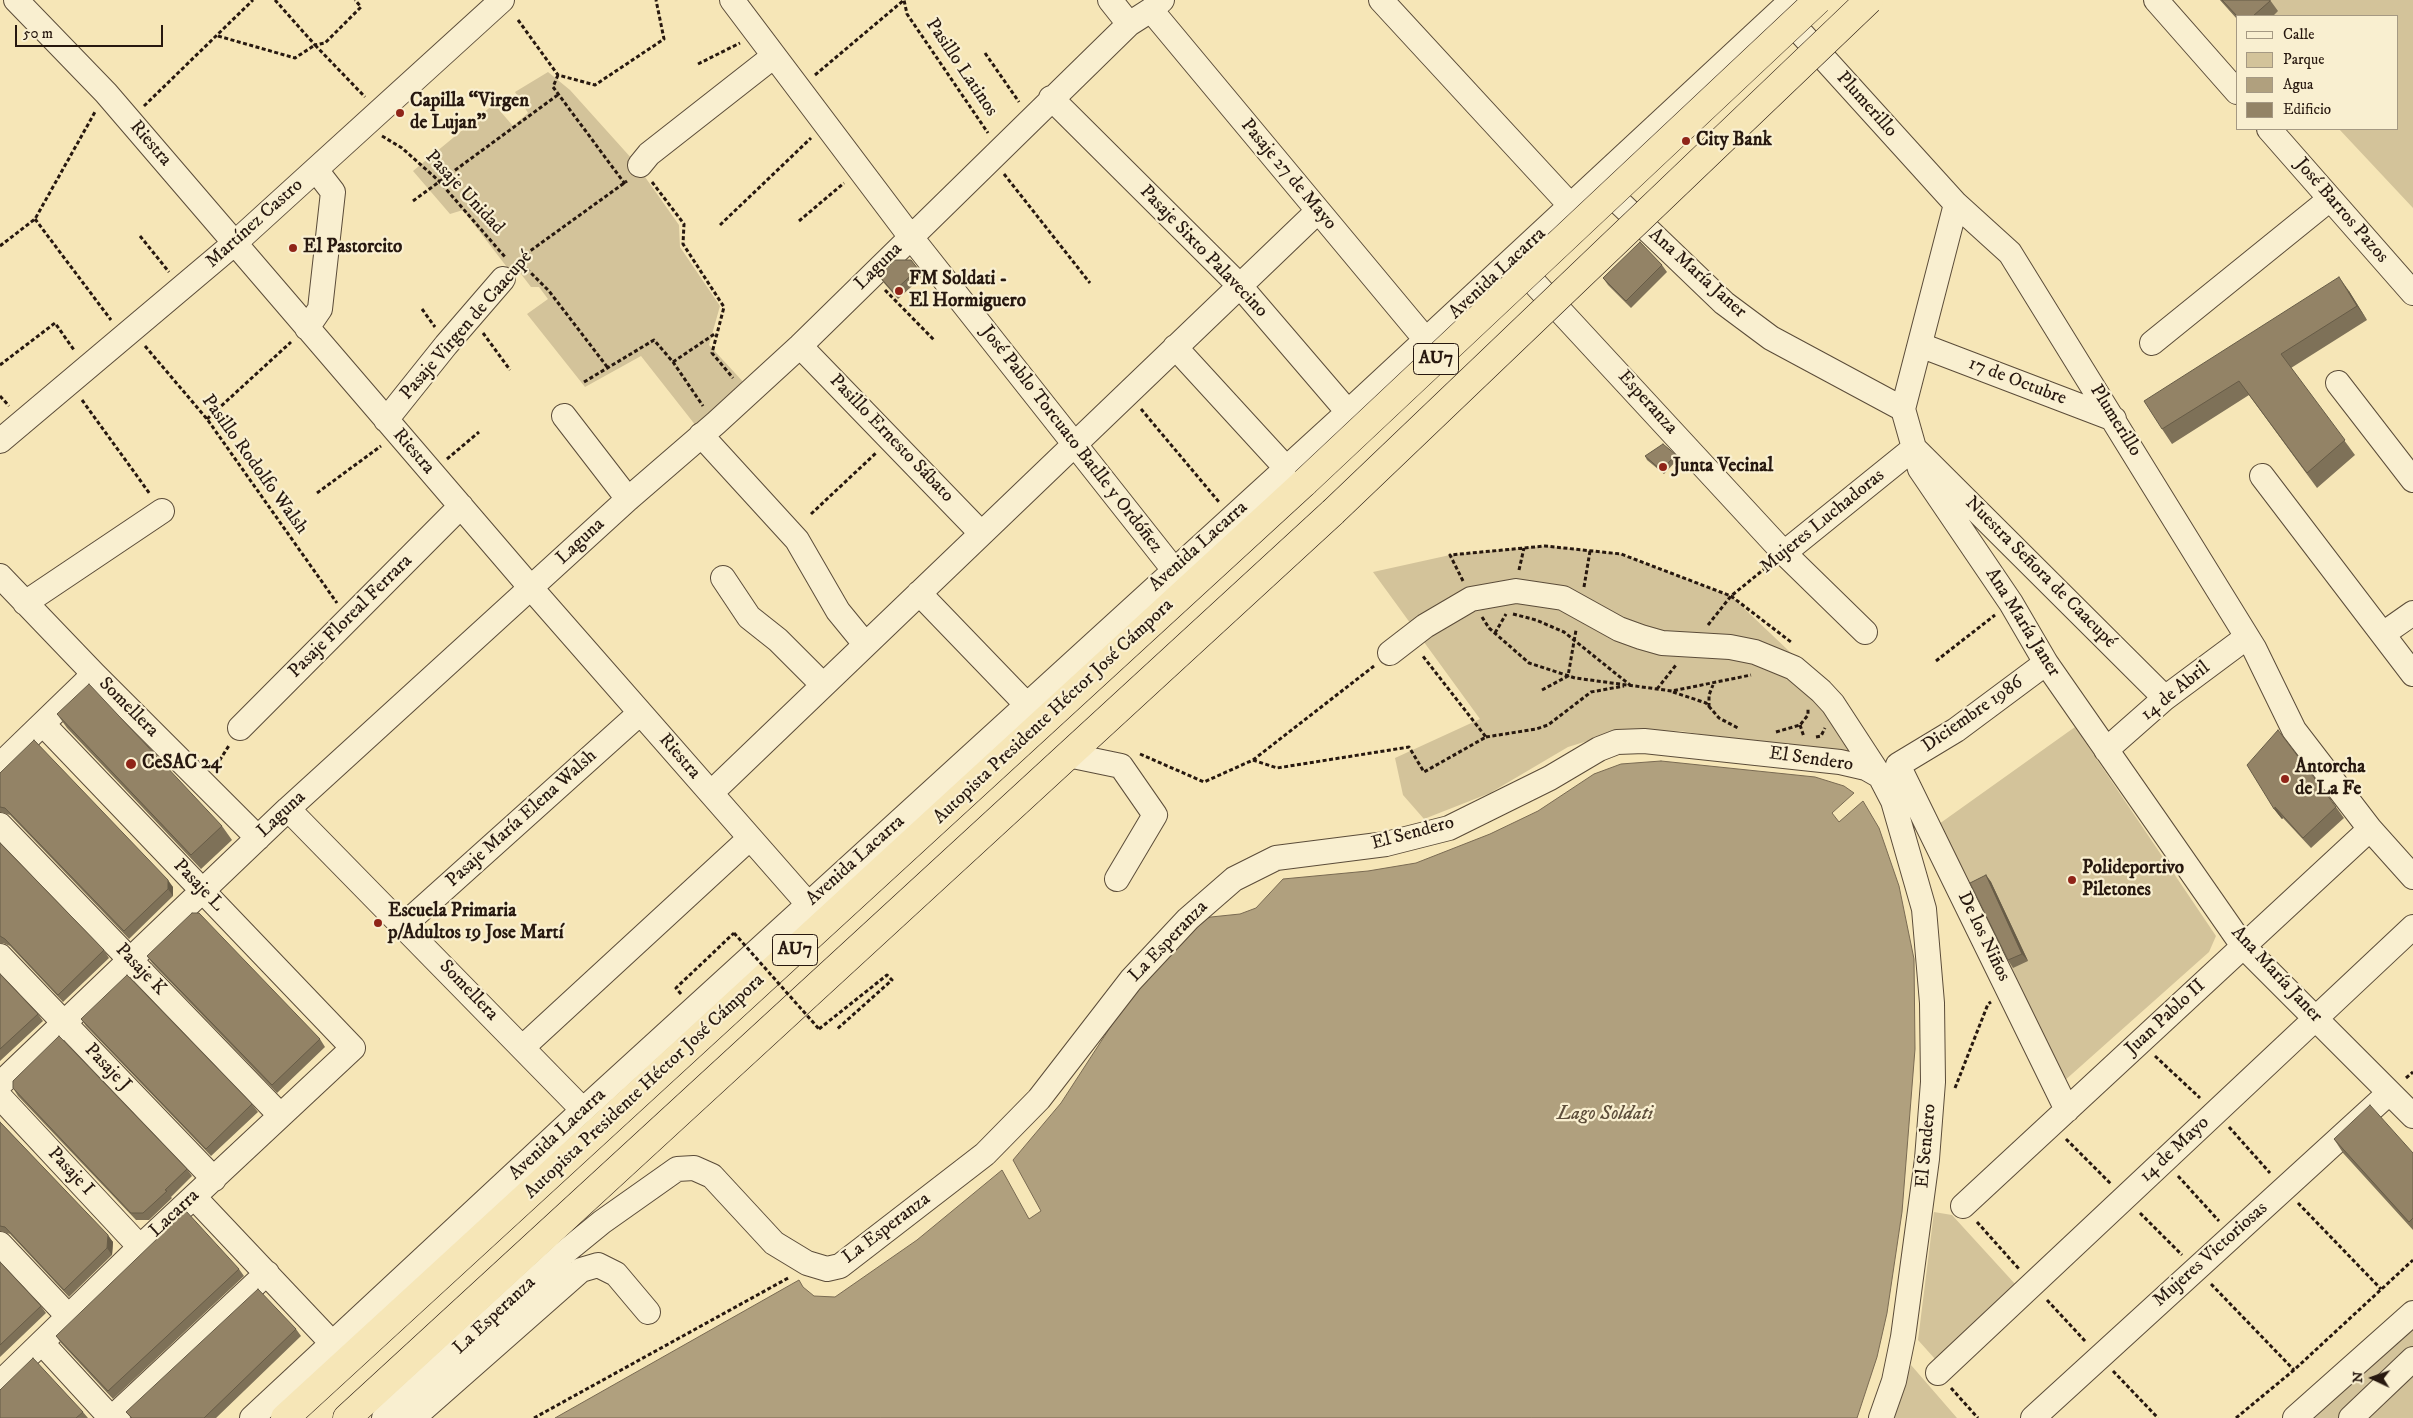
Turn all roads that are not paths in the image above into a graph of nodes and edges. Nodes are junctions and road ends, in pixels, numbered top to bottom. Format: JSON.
{"nodes":[{"id":1,"x":16,"y":0,"type":"edge"},
{"id":2,"x":502,"y":0,"type":"edge"},
{"id":3,"x":732,"y":0,"type":"edge"},
{"id":4,"x":1110,"y":0,"type":"edge"},
{"id":5,"x":1381,"y":0,"type":"edge"},
{"id":6,"x":1818,"y":0,"type":"edge"},
{"id":7,"x":1869,"y":0,"type":"edge"},
{"id":8,"x":2156,"y":0,"type":"edge"},
{"id":9,"x":1781,"y":4,"type":"edge"},
{"id":10,"x":1156,"y":5,"type":"edge"},
{"id":11,"x":1129,"y":24,"type":"junction"},
{"id":12,"x":774,"y":56,"type":"junction"},
{"id":13,"x":2236,"y":91,"type":"edge"},
{"id":14,"x":1051,"y":98,"type":"junction"},
{"id":15,"x":2270,"y":130,"type":"edge"},
{"id":16,"x":640,"y":165,"type":"road end"},
{"id":17,"x":316,"y":170,"type":"junction"},
{"id":18,"x":1596,"y":180,"type":"junction"},
{"id":19,"x":2330,"y":198,"type":"junction"},
{"id":20,"x":1956,"y":204,"type":"junction"},
{"id":21,"x":1571,"y":206,"type":"junction"},
{"id":22,"x":1318,"y":210,"type":"junction"},
{"id":23,"x":910,"y":236,"type":"junction"},
{"id":24,"x":236,"y":242,"type":"junction"},
{"id":25,"x":1513,"y":260,"type":"junction"},
{"id":26,"x":509,"y":274,"type":"road end"},
{"id":27,"x":1240,"y":286,"type":"junction"},
{"id":28,"x":2413,"y":293,"type":"edge"},
{"id":29,"x":307,"y":328,"type":"junction"},
{"id":30,"x":1426,"y":340,"type":"junction"},
{"id":31,"x":2152,"y":343,"type":"dead end"},
{"id":32,"x":1920,"y":345,"type":"junction"},
{"id":33,"x":800,"y":346,"type":"junction"},
{"id":34,"x":1175,"y":347,"type":"junction"},
{"id":35,"x":2338,"y":383,"type":"dead end"},
{"id":36,"x":1903,"y":409,"type":"junction"},
{"id":37,"x":1348,"y":412,"type":"junction"},
{"id":38,"x":564,"y":416,"type":"dead end"},
{"id":39,"x":2114,"y":419,"type":"junction"},
{"id":40,"x":392,"y":426,"type":"junction"},
{"id":41,"x":708,"y":429,"type":"junction"},
{"id":42,"x":0,"y":441,"type":"edge"},
{"id":43,"x":1074,"y":444,"type":"junction"},
{"id":44,"x":1914,"y":448,"type":"junction"},
{"id":45,"x":1295,"y":475,"type":"junction"},
{"id":46,"x":2262,"y":476,"type":"dead end"},
{"id":47,"x":2413,"y":480,"type":"edge"},
{"id":48,"x":628,"y":499,"type":"junction"},
{"id":49,"x":461,"y":506,"type":"junction"},
{"id":50,"x":162,"y":511,"type":"road end"},
{"id":51,"x":981,"y":533,"type":"junction"},
{"id":52,"x":1784,"y":553,"type":"junction"},
{"id":53,"x":1174,"y":570,"type":"junction"},
{"id":54,"x":0,"y":576,"type":"edge"},
{"id":55,"x":723,"y":578,"type":"dead end"},
{"id":56,"x":531,"y":588,"type":"junction"},
{"id":57,"x":920,"y":592,"type":"junction"},
{"id":58,"x":25,"y":603,"type":"junction"},
{"id":59,"x":2413,"y":613,"type":"edge"},
{"id":60,"x":1865,"y":632,"type":"dead end"},
{"id":61,"x":2383,"y":634,"type":"junction"},
{"id":62,"x":2247,"y":637,"type":"junction"},
{"id":63,"x":865,"y":644,"type":"junction"},
{"id":64,"x":1390,"y":653,"type":"road end"},
{"id":65,"x":2046,"y":663,"type":"junction"},
{"id":66,"x":2411,"y":668,"type":"edge"},
{"id":67,"x":94,"y":674,"type":"junction"},
{"id":68,"x":823,"y":685,"type":"junction"},
{"id":69,"x":2165,"y":698,"type":"junction"},
{"id":70,"x":1027,"y":705,"type":"junction"},
{"id":71,"x":640,"y":713,"type":"junction"},
{"id":72,"x":43,"y":724,"type":"junction"},
{"id":73,"x":240,"y":728,"type":"road end"},
{"id":74,"x":2106,"y":750,"type":"junction"},
{"id":75,"x":1068,"y":755,"type":"junction"},
{"id":76,"x":0,"y":765,"type":"edge"},
{"id":77,"x":1889,"y":770,"type":"junction"},
{"id":78,"x":711,"y":793,"type":"junction"},
{"id":79,"x":288,"y":809,"type":"junction"},
{"id":80,"x":0,"y":826,"type":"edge"},
{"id":81,"x":2370,"y":829,"type":"junction"},
{"id":82,"x":258,"y":838,"type":"junction"},
{"id":83,"x":750,"y":838,"type":"junction"},
{"id":84,"x":2413,"y":877,"type":"edge"},
{"id":85,"x":1117,"y":879,"type":"dead end"},
{"id":86,"x":1234,"y":879,"type":"joint"},
{"id":87,"x":203,"y":891,"type":"junction"},
{"id":88,"x":809,"y":905,"type":"junction"},
{"id":89,"x":404,"y":925,"type":"junction"},
{"id":90,"x":2413,"y":927,"type":"edge"},
{"id":91,"x":2243,"y":946,"type":"junction"},
{"id":92,"x":0,"y":956,"type":"edge"},
{"id":93,"x":131,"y":961,"type":"junction"},
{"id":94,"x":2315,"y":1018,"type":"junction"},
{"id":95,"x":64,"y":1023,"type":"junction"},
{"id":96,"x":523,"y":1047,"type":"junction"},
{"id":97,"x":353,"y":1048,"type":"joint"},
{"id":98,"x":0,"y":1084,"type":"edge"},
{"id":99,"x":2390,"y":1093,"type":"junction"},
{"id":100,"x":0,"y":1097,"type":"edge"},
{"id":101,"x":584,"y":1110,"type":"junction"},
{"id":102,"x":280,"y":1115,"type":"junction"},
{"id":103,"x":2413,"y":1116,"type":"edge"},
{"id":104,"x":2059,"y":1117,"type":"junction"},
{"id":105,"x":214,"y":1179,"type":"junction"},
{"id":106,"x":194,"y":1197,"type":"junction"},
{"id":107,"x":1963,"y":1206,"type":"dead end"},
{"id":108,"x":0,"y":1244,"type":"edge"},
{"id":109,"x":140,"y":1247,"type":"junction"},
{"id":110,"x":267,"y":1273,"type":"junction"},
{"id":111,"x":648,"y":1312,"type":"dead end"},
{"id":112,"x":2413,"y":1313,"type":"edge"},
{"id":113,"x":69,"y":1317,"type":"junction"},
{"id":114,"x":42,"y":1343,"type":"junction"},
{"id":115,"x":333,"y":1344,"type":"junction"},
{"id":116,"x":2413,"y":1359,"type":"edge"},
{"id":117,"x":1938,"y":1373,"type":"dead end"},
{"id":118,"x":1,"y":1379,"type":"edge"},
{"id":119,"x":112,"y":1418,"type":"edge"},
{"id":120,"x":252,"y":1418,"type":"edge"},
{"id":121,"x":285,"y":1418,"type":"edge"},
{"id":122,"x":347,"y":1418,"type":"edge"},
{"id":123,"x":384,"y":1418,"type":"edge"},
{"id":124,"x":413,"y":1418,"type":"edge"},
{"id":125,"x":1881,"y":1418,"type":"edge"},
{"id":126,"x":2033,"y":1418,"type":"edge"},
{"id":127,"x":2295,"y":1418,"type":"edge"},
{"id":128,"x":2351,"y":1418,"type":"edge"}],
"edges":[{"from":1,"to":24,"type":"street","name":"Riestra"},
{"from":2,"to":17,"type":"street","name":"Martínez Castro"},
{"from":3,"to":12,"type":"street","name":"José Pablo Torcuato Batlle y Ordóñez"},
{"from":4,"to":11,"type":"street"},
{"from":5,"to":21,"type":"street"},
{"from":6,"to":45,"type":"highway","name":"Autopista Presidente Héctor José Cámpora","number":"AU7","bridge":true},
{"from":7,"to":75,"type":"highway","number":"AU7","bridge":true},
{"from":8,"to":13,"type":"street"},
{"from":9,"to":18,"type":"street","name":"Avenida Lacarra"},
{"from":9,"to":20,"type":"street","name":"Plumerillo"},
{"from":10,"to":11,"type":"street","name":"Laguna"},
{"from":10,"to":22,"type":"street","name":"Pasaje 27 de Mayo"},
{"from":11,"to":14,"type":"street","name":"Laguna"},
{"from":12,"to":16,"type":"street"},
{"from":12,"to":23,"type":"street","name":"José Pablo Torcuato Batlle y Ordóñez"},
{"from":14,"to":23,"type":"street","name":"Laguna"},
{"from":14,"to":27,"type":"street","name":"Pasaje Sixto Palavecino"},
{"from":15,"to":19,"type":"street","name":"José Barros Pazos"},
{"from":17,"to":24,"type":"street","name":"Martínez Castro"},
{"from":17,"to":29,"type":"street"},
{"from":18,"to":21,"type":"street","name":"Avenida Lacarra"},
{"from":18,"to":36,"type":"street","name":"Ana María Janer"},
{"from":19,"to":28,"type":"street","name":"José Barros Pazos"},
{"from":19,"to":31,"type":"street"},
{"from":20,"to":32,"type":"street"},
{"from":20,"to":39,"type":"street","name":"Plumerillo"},
{"from":21,"to":25,"type":"street","name":"Avenida Lacarra"},
{"from":22,"to":27,"type":"street"},
{"from":22,"to":30,"type":"street","name":"Pasaje 27 de Mayo"},
{"from":23,"to":33,"type":"street","name":"Laguna"},
{"from":23,"to":43,"type":"street","name":"José Pablo Torcuato Batlle y Ordóñez"},
{"from":24,"to":29,"type":"street","name":"Riestra"},
{"from":24,"to":42,"type":"street","name":"Martínez Castro"},
{"from":25,"to":30,"type":"street","name":"Avenida Lacarra"},
{"from":25,"to":52,"type":"street","name":"Esperanza"},
{"from":26,"to":40,"type":"street","name":"Pasaje Virgen de Caacupé"},
{"from":27,"to":34,"type":"street"},
{"from":27,"to":37,"type":"street","name":"Pasaje Sixto Palavecino"},
{"from":29,"to":40,"type":"street","name":"Riestra"},
{"from":30,"to":37,"type":"street","name":"Avenida Lacarra"},
{"from":32,"to":36,"type":"street"},
{"from":32,"to":39,"type":"street","name":"17 de Octubre"},
{"from":33,"to":41,"type":"street","name":"Laguna"},
{"from":33,"to":51,"type":"street","name":"Pasillo Ernesto Sábato"},
{"from":34,"to":43,"type":"street"},
{"from":34,"to":45,"type":"street"},
{"from":35,"to":47,"type":"street"},
{"from":36,"to":44,"type":"street","name":"Ana María Janer"},
{"from":37,"to":45,"type":"street","name":"Avenida Lacarra"},
{"from":38,"to":48,"type":"street"},
{"from":39,"to":62,"type":"street","name":"Plumerillo"},
{"from":40,"to":49,"type":"street","name":"Riestra"},
{"from":41,"to":48,"type":"street","name":"Laguna"},
{"from":41,"to":63,"type":"street"},
{"from":43,"to":51,"type":"street"},
{"from":43,"to":53,"type":"street","name":"José Pablo Torcuato Batlle y Ordóñez"},
{"from":44,"to":52,"type":"street","name":"Mujeres Luchadoras"},
{"from":44,"to":65,"type":"street","name":"Ana María Janer"},
{"from":44,"to":69,"type":"street","name":"Nuestra Señora de Caacupé"},
{"from":45,"to":53,"type":"street","name":"Avenida Lacarra"},
{"from":45,"to":121,"type":"highway","name":"Autopista Presidente Héctor José Cámpora","number":"AU7"},
{"from":46,"to":61,"type":"street"},
{"from":48,"to":56,"type":"street","name":"Laguna"},
{"from":49,"to":56,"type":"street","name":"Riestra"},
{"from":49,"to":73,"type":"street","name":"Pasaje Floreal Ferrara"},
{"from":50,"to":58,"type":"street"},
{"from":51,"to":57,"type":"street"},
{"from":52,"to":60,"type":"street","name":"Esperanza"},
{"from":53,"to":70,"type":"street","name":"Avenida Lacarra"},
{"from":54,"to":58,"type":"street","name":"Somellera"},
{"from":55,"to":68,"type":"street"},
{"from":56,"to":71,"type":"street","name":"Riestra"},
{"from":56,"to":79,"type":"street","name":"Laguna"},
{"from":57,"to":63,"type":"street"},
{"from":57,"to":70,"type":"street"},
{"from":58,"to":67,"type":"street","name":"Somellera"},
{"from":59,"to":61,"type":"street"},
{"from":61,"to":66,"type":"street"},
{"from":62,"to":69,"type":"street","name":"14 de Abril"},
{"from":62,"to":81,"type":"street","name":"Plumerillo"},
{"from":63,"to":68,"type":"street"},
{"from":64,"to":77,"type":"street"},
{"from":65,"to":74,"type":"street","name":"Ana María Janer"},
{"from":65,"to":77,"type":"street","name":"Diciembre 1986"},
{"from":67,"to":72,"type":"street"},
{"from":67,"to":82,"type":"street","name":"Somellera"},
{"from":68,"to":78,"type":"street"},
{"from":69,"to":74,"type":"street","name":"14 de Abril"},
{"from":70,"to":88,"type":"street","name":"Avenida Lacarra"},
{"from":71,"to":78,"type":"street","name":"Riestra"},
{"from":71,"to":89,"type":"street","name":"Pasaje María Elena Walsh"},
{"from":72,"to":76,"type":"street"},
{"from":72,"to":87,"type":"street","name":"Pasaje L"},
{"from":74,"to":91,"type":"street","name":"Ana María Janer"},
{"from":75,"to":85,"type":"street"},
{"from":75,"to":122,"type":"highway","number":"AU7"},
{"from":77,"to":86,"type":"street","name":"El Sendero"},
{"from":77,"to":104,"type":"street","name":"De los Niños"},
{"from":77,"to":125,"type":"street","name":"El Sendero"},
{"from":78,"to":83,"type":"street","name":"Riestra"},
{"from":79,"to":82,"type":"street","name":"Laguna"},
{"from":79,"to":89,"type":"street","name":"Somellera"},
{"from":80,"to":93,"type":"street","name":"Pasaje K"},
{"from":81,"to":84,"type":"street","name":"Plumerillo"},
{"from":81,"to":91,"type":"street","name":"Juan Pablo II"},
{"from":82,"to":87,"type":"street","name":"Laguna"},
{"from":83,"to":88,"type":"street","name":"Riestra"},
{"from":83,"to":96,"type":"street"},
{"from":86,"to":123,"type":"street","name":"La Esperanza"},
{"from":87,"to":93,"type":"street","name":"Laguna"},
{"from":87,"to":97,"type":"street","name":"Pasaje L"},
{"from":88,"to":101,"type":"street","name":"Avenida Lacarra"},
{"from":89,"to":96,"type":"street","name":"Somellera"},
{"from":90,"to":94,"type":"street","name":"14 de Mayo"},
{"from":91,"to":94,"type":"street","name":"Ana María Janer"},
{"from":91,"to":104,"type":"street","name":"Juan Pablo II"},
{"from":92,"to":95,"type":"street","name":"Pasaje J"},
{"from":93,"to":95,"type":"street","name":"Laguna"},
{"from":93,"to":102,"type":"street","name":"Pasaje K"},
{"from":94,"to":99,"type":"street","name":"Ana María Janer"},
{"from":94,"to":117,"type":"street","name":"14 de Mayo"},
{"from":95,"to":98,"type":"street","name":"Laguna"},
{"from":95,"to":105,"type":"street","name":"Pasaje J"},
{"from":96,"to":101,"type":"street","name":"Somellera"},
{"from":97,"to":102,"type":"street","name":"Lacarra"},
{"from":99,"to":103,"type":"street","name":"Ana María Janer"},
{"from":99,"to":126,"type":"street","name":"Mujeres Victoriosas"},
{"from":100,"to":109,"type":"street","name":"Pasaje I"},
{"from":101,"to":115,"type":"street","name":"Avenida Lacarra"},
{"from":102,"to":105,"type":"street","name":"Lacarra"},
{"from":104,"to":107,"type":"street","name":"Juan Pablo II"},
{"from":105,"to":106,"type":"street","name":"Lacarra"},
{"from":106,"to":109,"type":"street","name":"Lacarra"},
{"from":106,"to":110,"type":"street"},
{"from":108,"to":113,"type":"street"},
{"from":109,"to":113,"type":"street","name":"Lacarra"},
{"from":110,"to":115,"type":"street"},
{"from":110,"to":119,"type":"street"},
{"from":111,"to":124,"type":"street"},
{"from":112,"to":127,"type":"street"},
{"from":113,"to":114,"type":"street","name":"Lacarra"},
{"from":114,"to":118,"type":"street","name":"Lacarra"},
{"from":114,"to":119,"type":"street"},
{"from":115,"to":120,"type":"street","name":"Avenida Lacarra"},
{"from":116,"to":128,"type":"street"}]}
